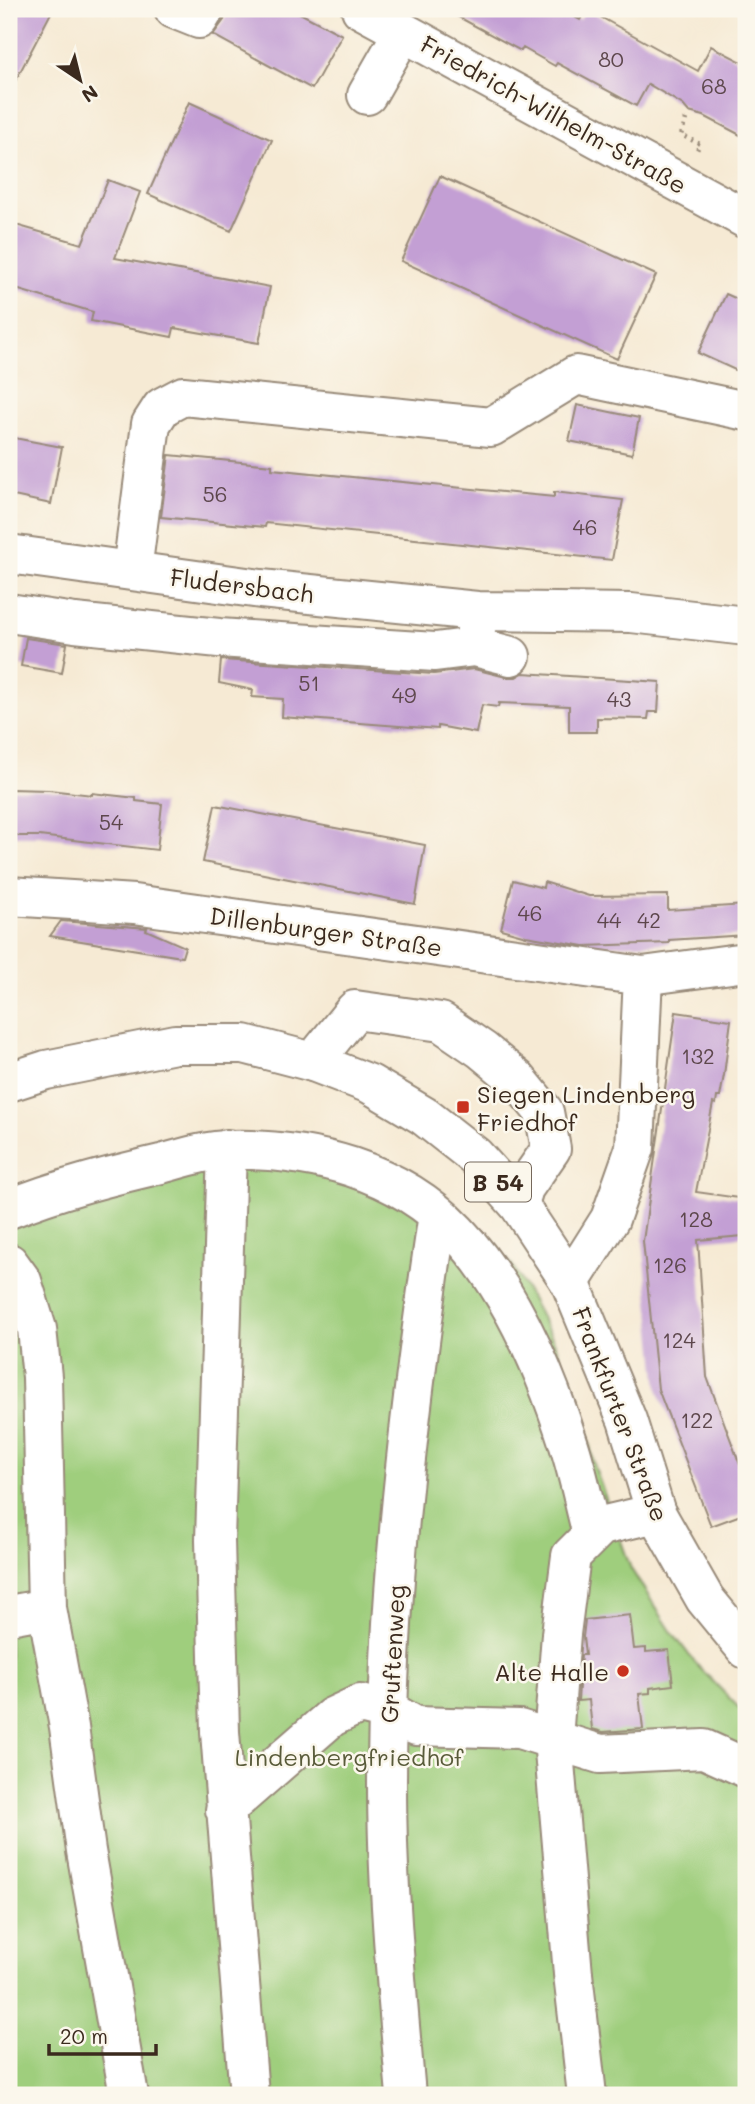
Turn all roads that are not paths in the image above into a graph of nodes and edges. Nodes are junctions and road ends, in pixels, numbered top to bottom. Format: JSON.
{"nodes":[{"id":1,"x":174,"y":9,"type":"edge"},
{"id":2,"x":205,"y":9,"type":"edge"},
{"id":3,"x":362,"y":9,"type":"edge"},
{"id":4,"x":402,"y":32,"type":"junction"},
{"id":5,"x":367,"y":95,"type":"dead end"},
{"id":6,"x":746,"y":219,"type":"edge"},
{"id":7,"x":746,"y":411,"type":"edge"},
{"id":8,"x":9,"y":554,"type":"edge"},
{"id":9,"x":132,"y":571,"type":"junction"},
{"id":10,"x":9,"y":613,"type":"edge"},
{"id":11,"x":746,"y":626,"type":"edge"},
{"id":12,"x":488,"y":638,"type":"junction"},
{"id":13,"x":9,"y":896,"type":"edge"},
{"id":14,"x":746,"y":962,"type":"edge"},
{"id":15,"x":643,"y":976,"type":"junction"},
{"id":16,"x":313,"y":1062,"type":"junction"},
{"id":17,"x":9,"y":1082,"type":"edge"},
{"id":18,"x":227,"y":1150,"type":"junction"},
{"id":19,"x":519,"y":1205,"type":"junction"},
{"id":20,"x":9,"y":1209,"type":"edge"},
{"id":21,"x":438,"y":1214,"type":"junction"},
{"id":22,"x":9,"y":1263,"type":"edge"},
{"id":23,"x":570,"y":1282,"type":"junction"},
{"id":24,"x":656,"y":1513,"type":"junction"},
{"id":25,"x":592,"y":1534,"type":"junction"},
{"id":26,"x":47,"y":1608,"type":"junction"},
{"id":27,"x":9,"y":1615,"type":"edge"},
{"id":28,"x":746,"y":1649,"type":"edge"},
{"id":29,"x":388,"y":1711,"type":"junction"},
{"id":30,"x":553,"y":1739,"type":"junction"},
{"id":31,"x":746,"y":1768,"type":"edge"},
{"id":32,"x":225,"y":1810,"type":"junction"},
{"id":33,"x":129,"y":2095,"type":"edge"},
{"id":34,"x":249,"y":2095,"type":"edge"},
{"id":35,"x":406,"y":2095,"type":"edge"},
{"id":36,"x":587,"y":2095,"type":"edge"}],
"edges":[{"from":1,"to":2,"type":"street"},
{"from":3,"to":4,"type":"street","name":"Friedrich-Wilhelm-Straße"},
{"from":4,"to":5,"type":"street"},
{"from":4,"to":6,"type":"street","name":"Friedrich-Wilhelm-Straße"},
{"from":7,"to":9,"type":"street"},
{"from":8,"to":9,"type":"street","name":"Fludersbach"},
{"from":9,"to":12,"type":"street","name":"Fludersbach"},
{"from":10,"to":12,"type":"street","name":"Fludersbach"},
{"from":11,"to":12,"type":"street","name":"Fludersbach"},
{"from":13,"to":15,"type":"street","name":"Dillenburger Straße"},
{"from":14,"to":15,"type":"street","name":"Dillenburger Straße"},
{"from":15,"to":23,"type":"street","name":"Frankfurter Straße"},
{"from":16,"to":17,"type":"street","name":"Frankfurter Straße","number":"B 54"},
{"from":16,"to":19,"type":"street","name":"Frankfurter Straße","number":"B 54"},
{"from":16,"to":19,"type":"street"},
{"from":18,"to":20,"type":"street"},
{"from":18,"to":21,"type":"street"},
{"from":18,"to":32,"type":"street"},
{"from":19,"to":23,"type":"street","name":"Frankfurter Straße","number":"B 54"},
{"from":21,"to":25,"type":"street"},
{"from":21,"to":29,"type":"street","name":"Gruftenweg"},
{"from":22,"to":26,"type":"street"},
{"from":23,"to":24,"type":"street","name":"Frankfurter Straße","number":"B 54"},
{"from":24,"to":25,"type":"street"},
{"from":24,"to":28,"type":"street","name":"Frankfurter Straße","number":"B 54"},
{"from":25,"to":30,"type":"street"},
{"from":26,"to":27,"type":"street"},
{"from":26,"to":33,"type":"street"},
{"from":29,"to":30,"type":"street"},
{"from":29,"to":32,"type":"street"},
{"from":29,"to":35,"type":"street","name":"Gruftenweg"},
{"from":30,"to":31,"type":"street"},
{"from":30,"to":36,"type":"street"},
{"from":32,"to":34,"type":"street"}]}
